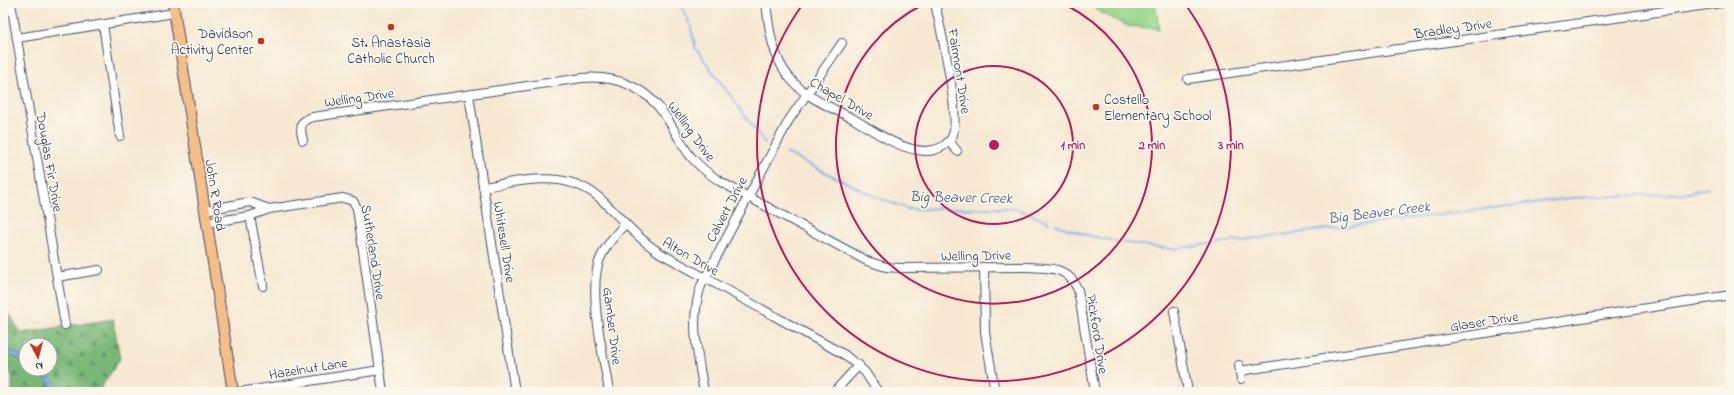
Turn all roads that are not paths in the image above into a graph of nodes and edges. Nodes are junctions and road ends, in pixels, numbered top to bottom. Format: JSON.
{"nodes":[{"id":1,"x":11,"y":3,"type":"edge"},
{"id":2,"x":173,"y":3,"type":"edge"},
{"id":3,"x":766,"y":3,"type":"edge"},
{"id":4,"x":935,"y":3,"type":"edge"},
{"id":5,"x":1721,"y":3,"type":"edge"},
{"id":6,"x":1699,"y":5,"type":"edge"},
{"id":7,"x":174,"y":14,"type":"junction"},
{"id":8,"x":103,"y":25,"type":"junction"},
{"id":9,"x":17,"y":38,"type":"junction"},
{"id":10,"x":842,"y":44,"type":"dead end"},
{"id":11,"x":1188,"y":79,"type":"dead end"},
{"id":12,"x":806,"y":94,"type":"junction"},
{"id":13,"x":469,"y":95,"type":"junction"},
{"id":14,"x":120,"y":136,"type":"dead end"},
{"id":15,"x":302,"y":140,"type":"dead end"},
{"id":16,"x":949,"y":141,"type":"junction"},
{"id":17,"x":958,"y":151,"type":"dead end"},
{"id":18,"x":483,"y":187,"type":"junction"},
{"id":19,"x":748,"y":196,"type":"junction"},
{"id":20,"x":269,"y":209,"type":"junction"},
{"id":21,"x":205,"y":210,"type":"junction"},
{"id":22,"x":250,"y":216,"type":"junction"},
{"id":23,"x":206,"y":223,"type":"junction"},
{"id":24,"x":625,"y":224,"type":"junction"},
{"id":25,"x":984,"y":267,"type":"junction"},
{"id":26,"x":99,"y":270,"type":"dead end"},
{"id":27,"x":57,"y":277,"type":"junction"},
{"id":28,"x":704,"y":279,"type":"junction"},
{"id":29,"x":1074,"y":280,"type":"joint"},
{"id":30,"x":263,"y":286,"type":"dead end"},
{"id":31,"x":1731,"y":296,"type":"edge"},
{"id":32,"x":1174,"y":311,"type":"dead end"},
{"id":33,"x":65,"y":325,"type":"dead end"},
{"id":34,"x":859,"y":365,"type":"junction"},
{"id":35,"x":380,"y":370,"type":"junction"},
{"id":36,"x":1240,"y":372,"type":"dead end"},
{"id":37,"x":233,"y":392,"type":"edge"},
{"id":38,"x":239,"y":392,"type":"edge"},
{"id":39,"x":383,"y":392,"type":"edge"},
{"id":40,"x":515,"y":392,"type":"edge"},
{"id":41,"x":609,"y":392,"type":"edge"},
{"id":42,"x":704,"y":392,"type":"edge"},
{"id":43,"x":834,"y":392,"type":"edge"},
{"id":44,"x":878,"y":392,"type":"edge"},
{"id":45,"x":995,"y":392,"type":"edge"},
{"id":46,"x":1095,"y":392,"type":"edge"},
{"id":47,"x":1188,"y":392,"type":"edge"}],
"edges":[{"from":1,"to":9,"type":"street","name":"Douglas Fir Drive"},
{"from":2,"to":7,"type":"main road","name":"John R Road"},
{"from":3,"to":12,"type":"street","name":"Chapel Drive"},
{"from":4,"to":16,"type":"street","name":"Fairmont Drive"},
{"from":5,"to":6,"type":"street","name":"Bradley Drive"},
{"from":6,"to":11,"type":"street","name":"Bradley Drive"},
{"from":7,"to":8,"type":"street"},
{"from":7,"to":21,"type":"main road","name":"John R Road"},
{"from":8,"to":9,"type":"street"},
{"from":8,"to":14,"type":"street"},
{"from":9,"to":27,"type":"street","name":"Douglas Fir Drive"},
{"from":10,"to":12,"type":"street","name":"Calvert Drive"},
{"from":12,"to":16,"type":"street","name":"Chapel Drive"},
{"from":12,"to":19,"type":"street","name":"Calvert Drive"},
{"from":13,"to":15,"type":"street","name":"Welling Drive"},
{"from":13,"to":18,"type":"street","name":"Whitesell Drive"},
{"from":13,"to":19,"type":"street","name":"Welling Drive"},
{"from":16,"to":17,"type":"street"},
{"from":18,"to":24,"type":"street","name":"Alton Drive"},
{"from":18,"to":40,"type":"street","name":"Whitesell Drive"},
{"from":19,"to":25,"type":"street","name":"Welling Drive"},
{"from":19,"to":28,"type":"street","name":"Calvert Drive"},
{"from":20,"to":21,"type":"street","name":"Sutherland Drive"},
{"from":20,"to":22,"type":"street","name":"Sutherland Drive"},
{"from":20,"to":35,"type":"street","name":"Sutherland Drive"},
{"from":21,"to":23,"type":"main road","name":"John R Road"},
{"from":22,"to":23,"type":"street","name":"Sutherland Drive"},
{"from":22,"to":30,"type":"street"},
{"from":23,"to":37,"type":"main road","name":"John R Road"},
{"from":24,"to":28,"type":"street","name":"Alton Drive"},
{"from":24,"to":41,"type":"street","name":"Gamber Drive"},
{"from":25,"to":29,"type":"street","name":"Welling Drive"},
{"from":25,"to":45,"type":"street"},
{"from":26,"to":27,"type":"street"},
{"from":27,"to":33,"type":"street","name":"Douglas Fir Drive"},
{"from":28,"to":34,"type":"street","name":"Alton Drive"},
{"from":28,"to":42,"type":"street","name":"Calvert Drive"},
{"from":29,"to":46,"type":"street","name":"Pickford Drive"},
{"from":31,"to":36,"type":"street","name":"Glaser Drive"},
{"from":32,"to":47,"type":"street"},
{"from":34,"to":43,"type":"street"},
{"from":34,"to":44,"type":"street","name":"Alton Drive"},
{"from":35,"to":38,"type":"street","name":"Hazelnut Lane"},
{"from":35,"to":39,"type":"street","name":"Sutherland Drive"}]}
